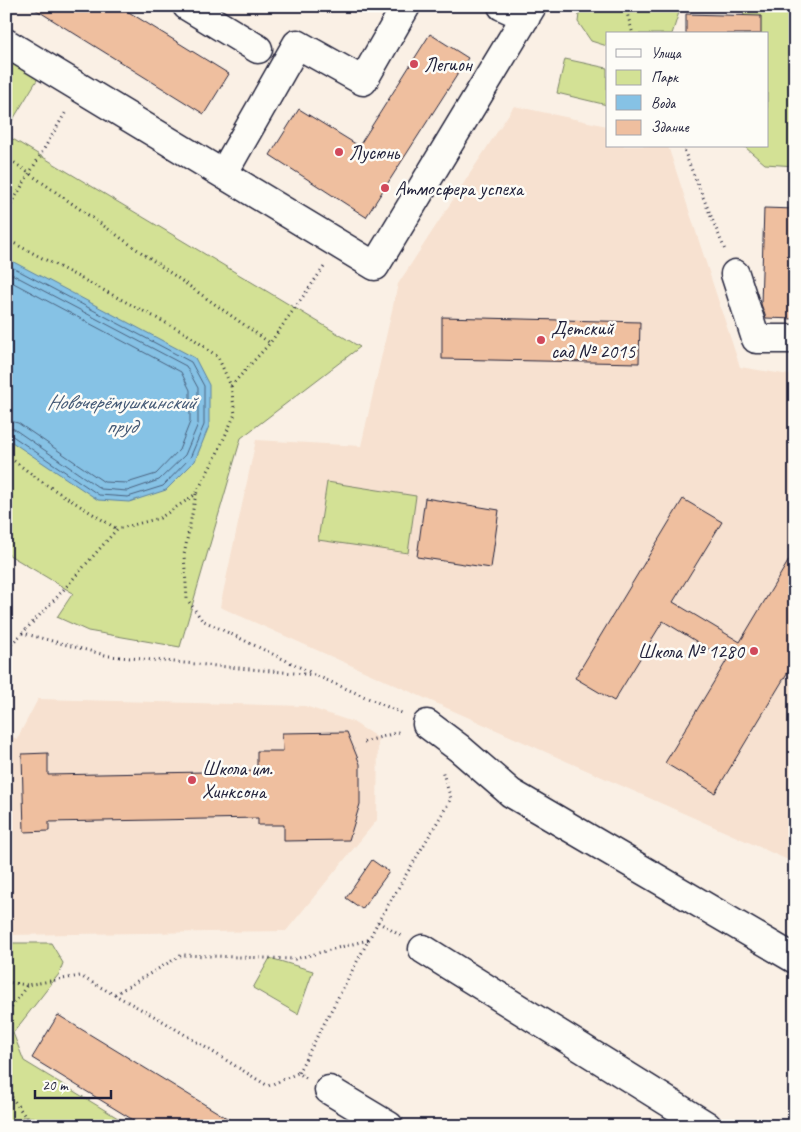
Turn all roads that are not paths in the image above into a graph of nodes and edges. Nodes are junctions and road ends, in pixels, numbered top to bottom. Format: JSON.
{"nodes":[{"id":1,"x":187,"y":6,"type":"edge"},
{"id":2,"x":406,"y":6,"type":"edge"},
{"id":3,"x":520,"y":10,"type":"edge"},
{"id":4,"x":6,"y":43,"type":"edge"},
{"id":5,"x":258,"y":49,"type":"dead end"},
{"id":6,"x":222,"y":174,"type":"junction"},
{"id":7,"x":735,"y":274,"type":"road end"},
{"id":8,"x":795,"y":339,"type":"edge"},
{"id":9,"x":427,"y":724,"type":"road end"},
{"id":10,"x":424,"y":949,"type":"dead end"},
{"id":11,"x":795,"y":959,"type":"edge"},
{"id":12,"x":329,"y":1090,"type":"road end"},
{"id":13,"x":389,"y":1126,"type":"edge"},
{"id":14,"x":708,"y":1126,"type":"edge"}],
"edges":[{"from":1,"to":5,"type":"lane"},
{"from":2,"to":6,"type":"lane"},
{"from":3,"to":6,"type":"lane"},
{"from":4,"to":6,"type":"lane"},
{"from":7,"to":8,"type":"lane"},
{"from":9,"to":11,"type":"lane"},
{"from":10,"to":14,"type":"lane"},
{"from":12,"to":13,"type":"lane"}]}
